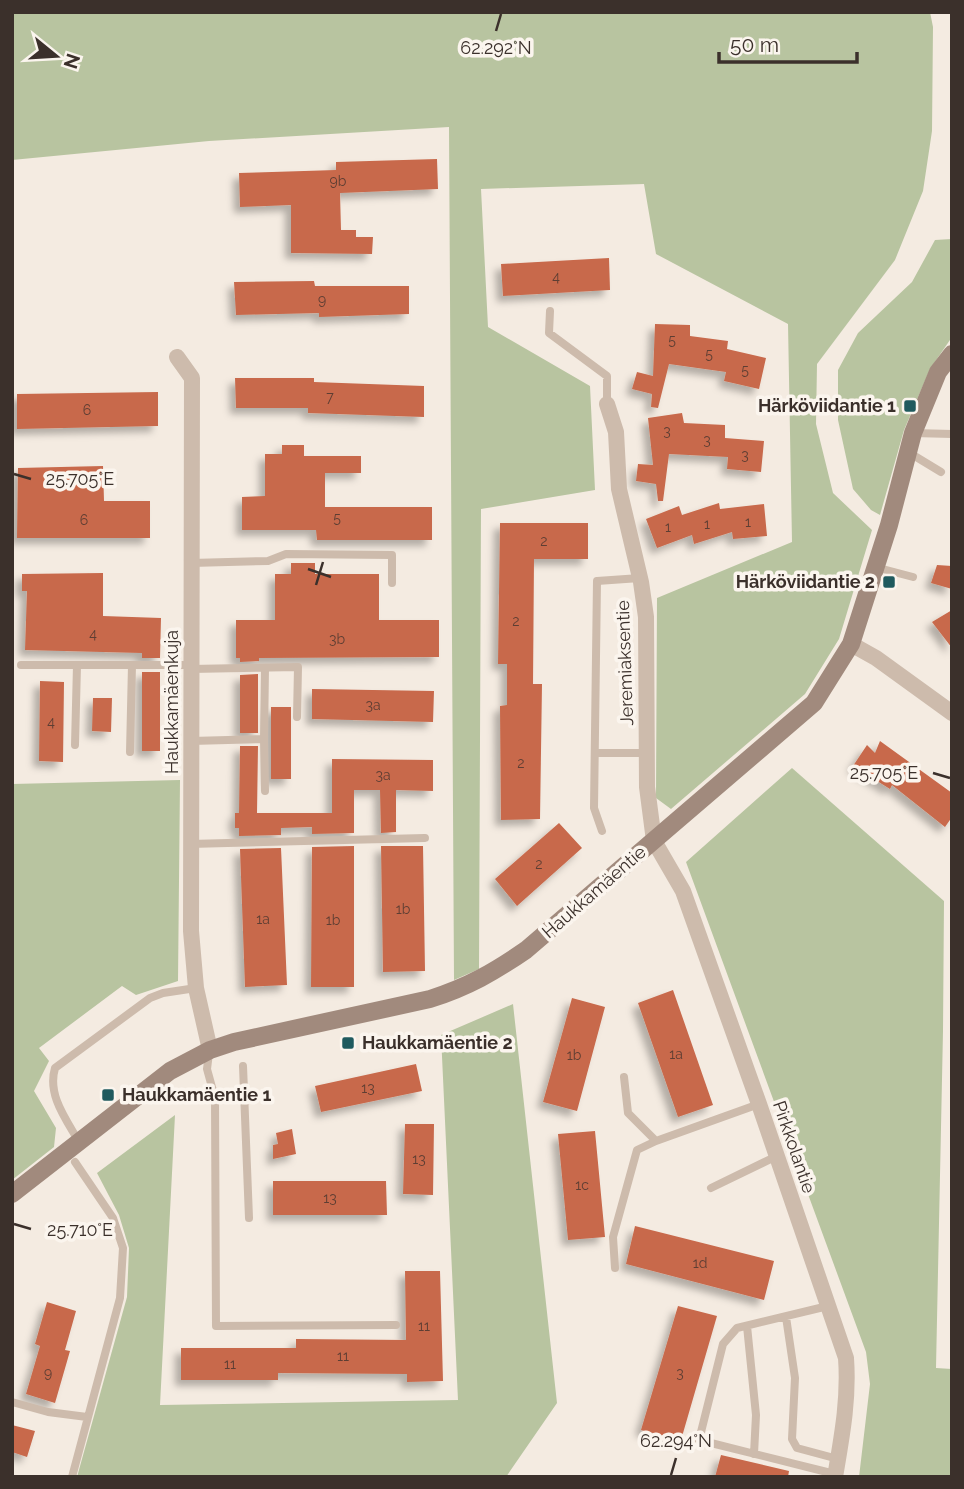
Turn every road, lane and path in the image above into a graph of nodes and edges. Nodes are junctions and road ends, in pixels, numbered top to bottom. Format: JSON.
{"nodes":[{"id":1,"x":550,"y":311,"type":"dead end"},
{"id":2,"x":952,"y":354,"type":"edge"},
{"id":3,"x":177,"y":357,"type":"dead end"},
{"id":4,"x":607,"y":404,"type":"joint"},
{"id":5,"x":913,"y":433,"type":"junction"},
{"id":6,"x":952,"y":434,"type":"edge"},
{"id":7,"x":908,"y":452,"type":"junction"},
{"id":8,"x":941,"y":472,"type":"dead end"},
{"id":9,"x":191,"y":563,"type":"junction"},
{"id":10,"x":876,"y":567,"type":"junction"},
{"id":11,"x":913,"y":577,"type":"dead end"},
{"id":12,"x":640,"y":578,"type":"junction"},
{"id":13,"x":392,"y":583,"type":"dead end"},
{"id":14,"x":851,"y":644,"type":"junction"},
{"id":15,"x":21,"y":665,"type":"dead end"},
{"id":16,"x":77,"y":665,"type":"junction"},
{"id":17,"x":132,"y":665,"type":"junction"},
{"id":18,"x":191,"y":667,"type":"junction"},
{"id":19,"x":264,"y":668,"type":"junction"},
{"id":20,"x":952,"y":713,"type":"edge"},
{"id":21,"x":297,"y":717,"type":"dead end"},
{"id":22,"x":264,"y":739,"type":"junction"},
{"id":23,"x":191,"y":741,"type":"junction"},
{"id":24,"x":75,"y":745,"type":"dead end"},
{"id":25,"x":130,"y":752,"type":"dead end"},
{"id":26,"x":595,"y":753,"type":"junction"},
{"id":27,"x":647,"y":753,"type":"junction"},
{"id":28,"x":265,"y":791,"type":"dead end"},
{"id":29,"x":602,"y":831,"type":"dead end"},
{"id":30,"x":425,"y":838,"type":"dead end"},
{"id":31,"x":654,"y":841,"type":"junction"},
{"id":32,"x":190,"y":844,"type":"junction"},
{"id":33,"x":196,"y":988,"type":"junction"},
{"id":34,"x":210,"y":1050,"type":"junction"},
{"id":35,"x":243,"y":1066,"type":"dead end"},
{"id":36,"x":624,"y":1077,"type":"dead end"},
{"id":37,"x":759,"y":1104,"type":"junction"},
{"id":38,"x":656,"y":1141,"type":"junction"},
{"id":39,"x":79,"y":1142,"type":"junction"},
{"id":40,"x":777,"y":1156,"type":"junction"},
{"id":41,"x":75,"y":1162,"type":"dead end"},
{"id":42,"x":711,"y":1188,"type":"dead end"},
{"id":43,"x":12,"y":1194,"type":"edge"},
{"id":44,"x":249,"y":1218,"type":"dead end"},
{"id":45,"x":615,"y":1268,"type":"dead end"},
{"id":46,"x":828,"y":1306,"type":"junction"},
{"id":47,"x":786,"y":1317,"type":"junction"},
{"id":48,"x":396,"y":1325,"type":"dead end"},
{"id":49,"x":747,"y":1326,"type":"junction"},
{"id":50,"x":12,"y":1402,"type":"edge"},
{"id":51,"x":87,"y":1417,"type":"junction"},
{"id":52,"x":754,"y":1454,"type":"junction"},
{"id":53,"x":836,"y":1470,"type":"edge"},
{"id":54,"x":72,"y":1477,"type":"edge"}],
"edges":[{"from":1,"to":4,"type":"lane"},
{"from":2,"to":5,"type":"street","name":"Haukkamäentie"},
{"from":3,"to":9,"type":"street","name":"Haukkamäenkuja"},
{"from":4,"to":12,"type":"street","name":"Jeremiaksentie"},
{"from":5,"to":6,"type":"lane"},
{"from":5,"to":7,"type":"street","name":"Haukkamäentie"},
{"from":7,"to":8,"type":"lane"},
{"from":7,"to":10,"type":"street","name":"Haukkamäentie"},
{"from":9,"to":13,"type":"lane"},
{"from":9,"to":18,"type":"street","name":"Haukkamäenkuja"},
{"from":10,"to":11,"type":"lane"},
{"from":10,"to":14,"type":"street","name":"Haukkamäentie"},
{"from":12,"to":26,"type":"lane"},
{"from":12,"to":27,"type":"street","name":"Jeremiaksentie"},
{"from":14,"to":20,"type":"street"},
{"from":14,"to":31,"type":"street","name":"Haukkamäentie"},
{"from":15,"to":16,"type":"lane"},
{"from":16,"to":17,"type":"lane"},
{"from":16,"to":24,"type":"lane"},
{"from":17,"to":18,"type":"lane"},
{"from":17,"to":25,"type":"lane"},
{"from":18,"to":19,"type":"lane"},
{"from":18,"to":23,"type":"street","name":"Haukkamäenkuja"},
{"from":19,"to":21,"type":"lane"},
{"from":19,"to":22,"type":"lane"},
{"from":22,"to":23,"type":"lane"},
{"from":22,"to":28,"type":"lane"},
{"from":23,"to":32,"type":"street","name":"Haukkamäenkuja"},
{"from":26,"to":27,"type":"lane"},
{"from":26,"to":29,"type":"lane"},
{"from":27,"to":31,"type":"street","name":"Jeremiaksentie"},
{"from":30,"to":32,"type":"lane"},
{"from":31,"to":34,"type":"street","name":"Haukkamäentie"},
{"from":31,"to":37,"type":"street","name":"Pirkkolantie"},
{"from":32,"to":33,"type":"street","name":"Haukkamäenkuja"},
{"from":33,"to":34,"type":"street","name":"Haukkamäenkuja"},
{"from":33,"to":39,"type":"lane"},
{"from":34,"to":39,"type":"street","name":"Haukkamäentie"},
{"from":34,"to":48,"type":"lane"},
{"from":35,"to":44,"type":"lane"},
{"from":36,"to":38,"type":"lane"},
{"from":37,"to":38,"type":"lane"},
{"from":37,"to":40,"type":"street","name":"Pirkkolantie"},
{"from":38,"to":45,"type":"lane"},
{"from":39,"to":43,"type":"street","name":"Haukkamäentie"},
{"from":40,"to":42,"type":"lane"},
{"from":40,"to":46,"type":"street","name":"Pirkkolantie"},
{"from":41,"to":51,"type":"lane"},
{"from":46,"to":47,"type":"lane"},
{"from":46,"to":53,"type":"street","name":"Pirkkolantie"},
{"from":47,"to":49,"type":"lane"},
{"from":47,"to":53,"type":"lane"},
{"from":49,"to":52,"type":"lane"},
{"from":49,"to":52,"type":"lane"},
{"from":50,"to":51,"type":"lane"},
{"from":51,"to":54,"type":"lane"},
{"from":52,"to":53,"type":"lane"}]}
